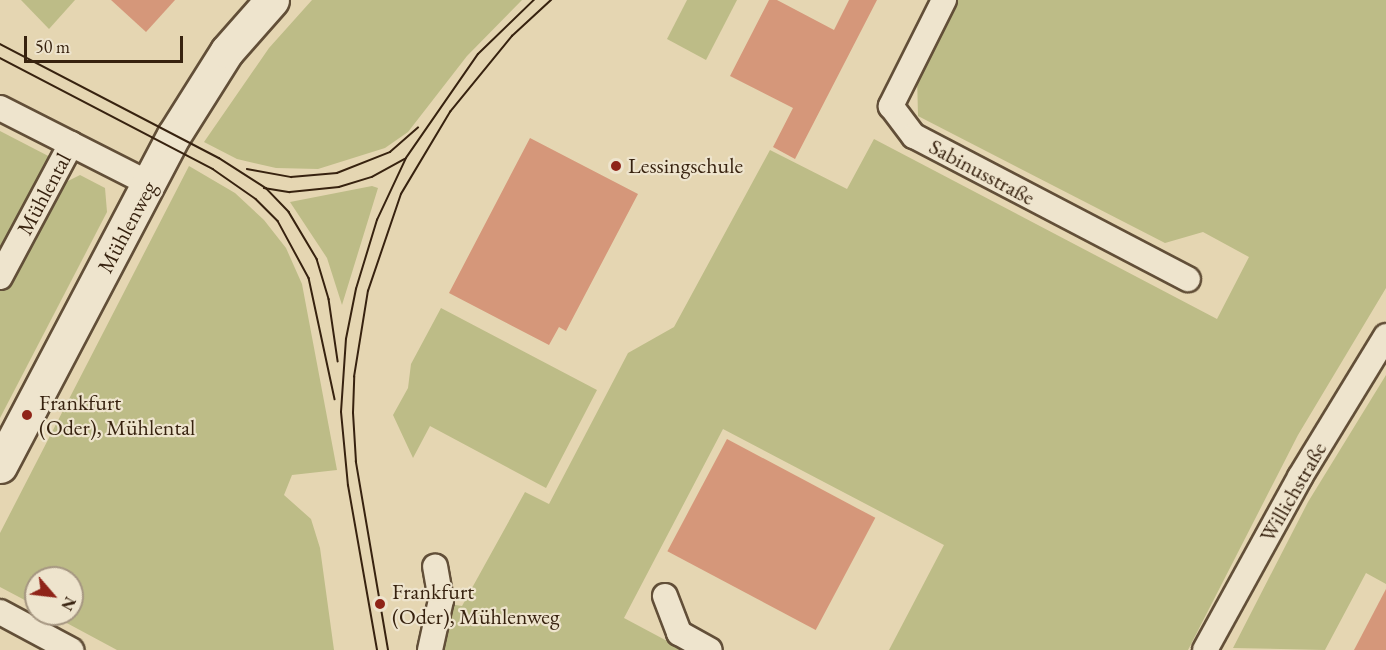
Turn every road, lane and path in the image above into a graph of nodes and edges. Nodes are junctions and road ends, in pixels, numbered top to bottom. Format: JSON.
{"nodes":[{"id":1,"x":272,"y":0,"type":"edge"},
{"id":2,"x":944,"y":0,"type":"edge"},
{"id":3,"x":0,"y":108,"type":"edge"},
{"id":4,"x":71,"y":144,"type":"junction"},
{"id":5,"x":150,"y":184,"type":"junction"},
{"id":6,"x":0,"y":277,"type":"edge"},
{"id":7,"x":1188,"y":279,"type":"dead end"},
{"id":8,"x":1386,"y":336,"type":"edge"},
{"id":9,"x":0,"y":466,"type":"edge"},
{"id":10,"x":435,"y":567,"type":"dead end"},
{"id":11,"x":665,"y":596,"type":"dead end"},
{"id":12,"x":0,"y":612,"type":"edge"},
{"id":13,"x":71,"y":650,"type":"edge"},
{"id":14,"x":430,"y":650,"type":"edge"},
{"id":15,"x":710,"y":650,"type":"edge"},
{"id":16,"x":1205,"y":650,"type":"edge"}],
"edges":[{"from":1,"to":5,"type":"street","name":"Mühlenweg"},
{"from":2,"to":7,"type":"street","name":"Sabinusstraße"},
{"from":3,"to":4,"type":"street"},
{"from":4,"to":5,"type":"street"},
{"from":4,"to":6,"type":"street","name":"Mühlental"},
{"from":5,"to":9,"type":"street","name":"Mühlenweg"},
{"from":8,"to":16,"type":"street","name":"Willichstraße"},
{"from":10,"to":14,"type":"street"},
{"from":11,"to":15,"type":"street"},
{"from":12,"to":13,"type":"street"}]}
